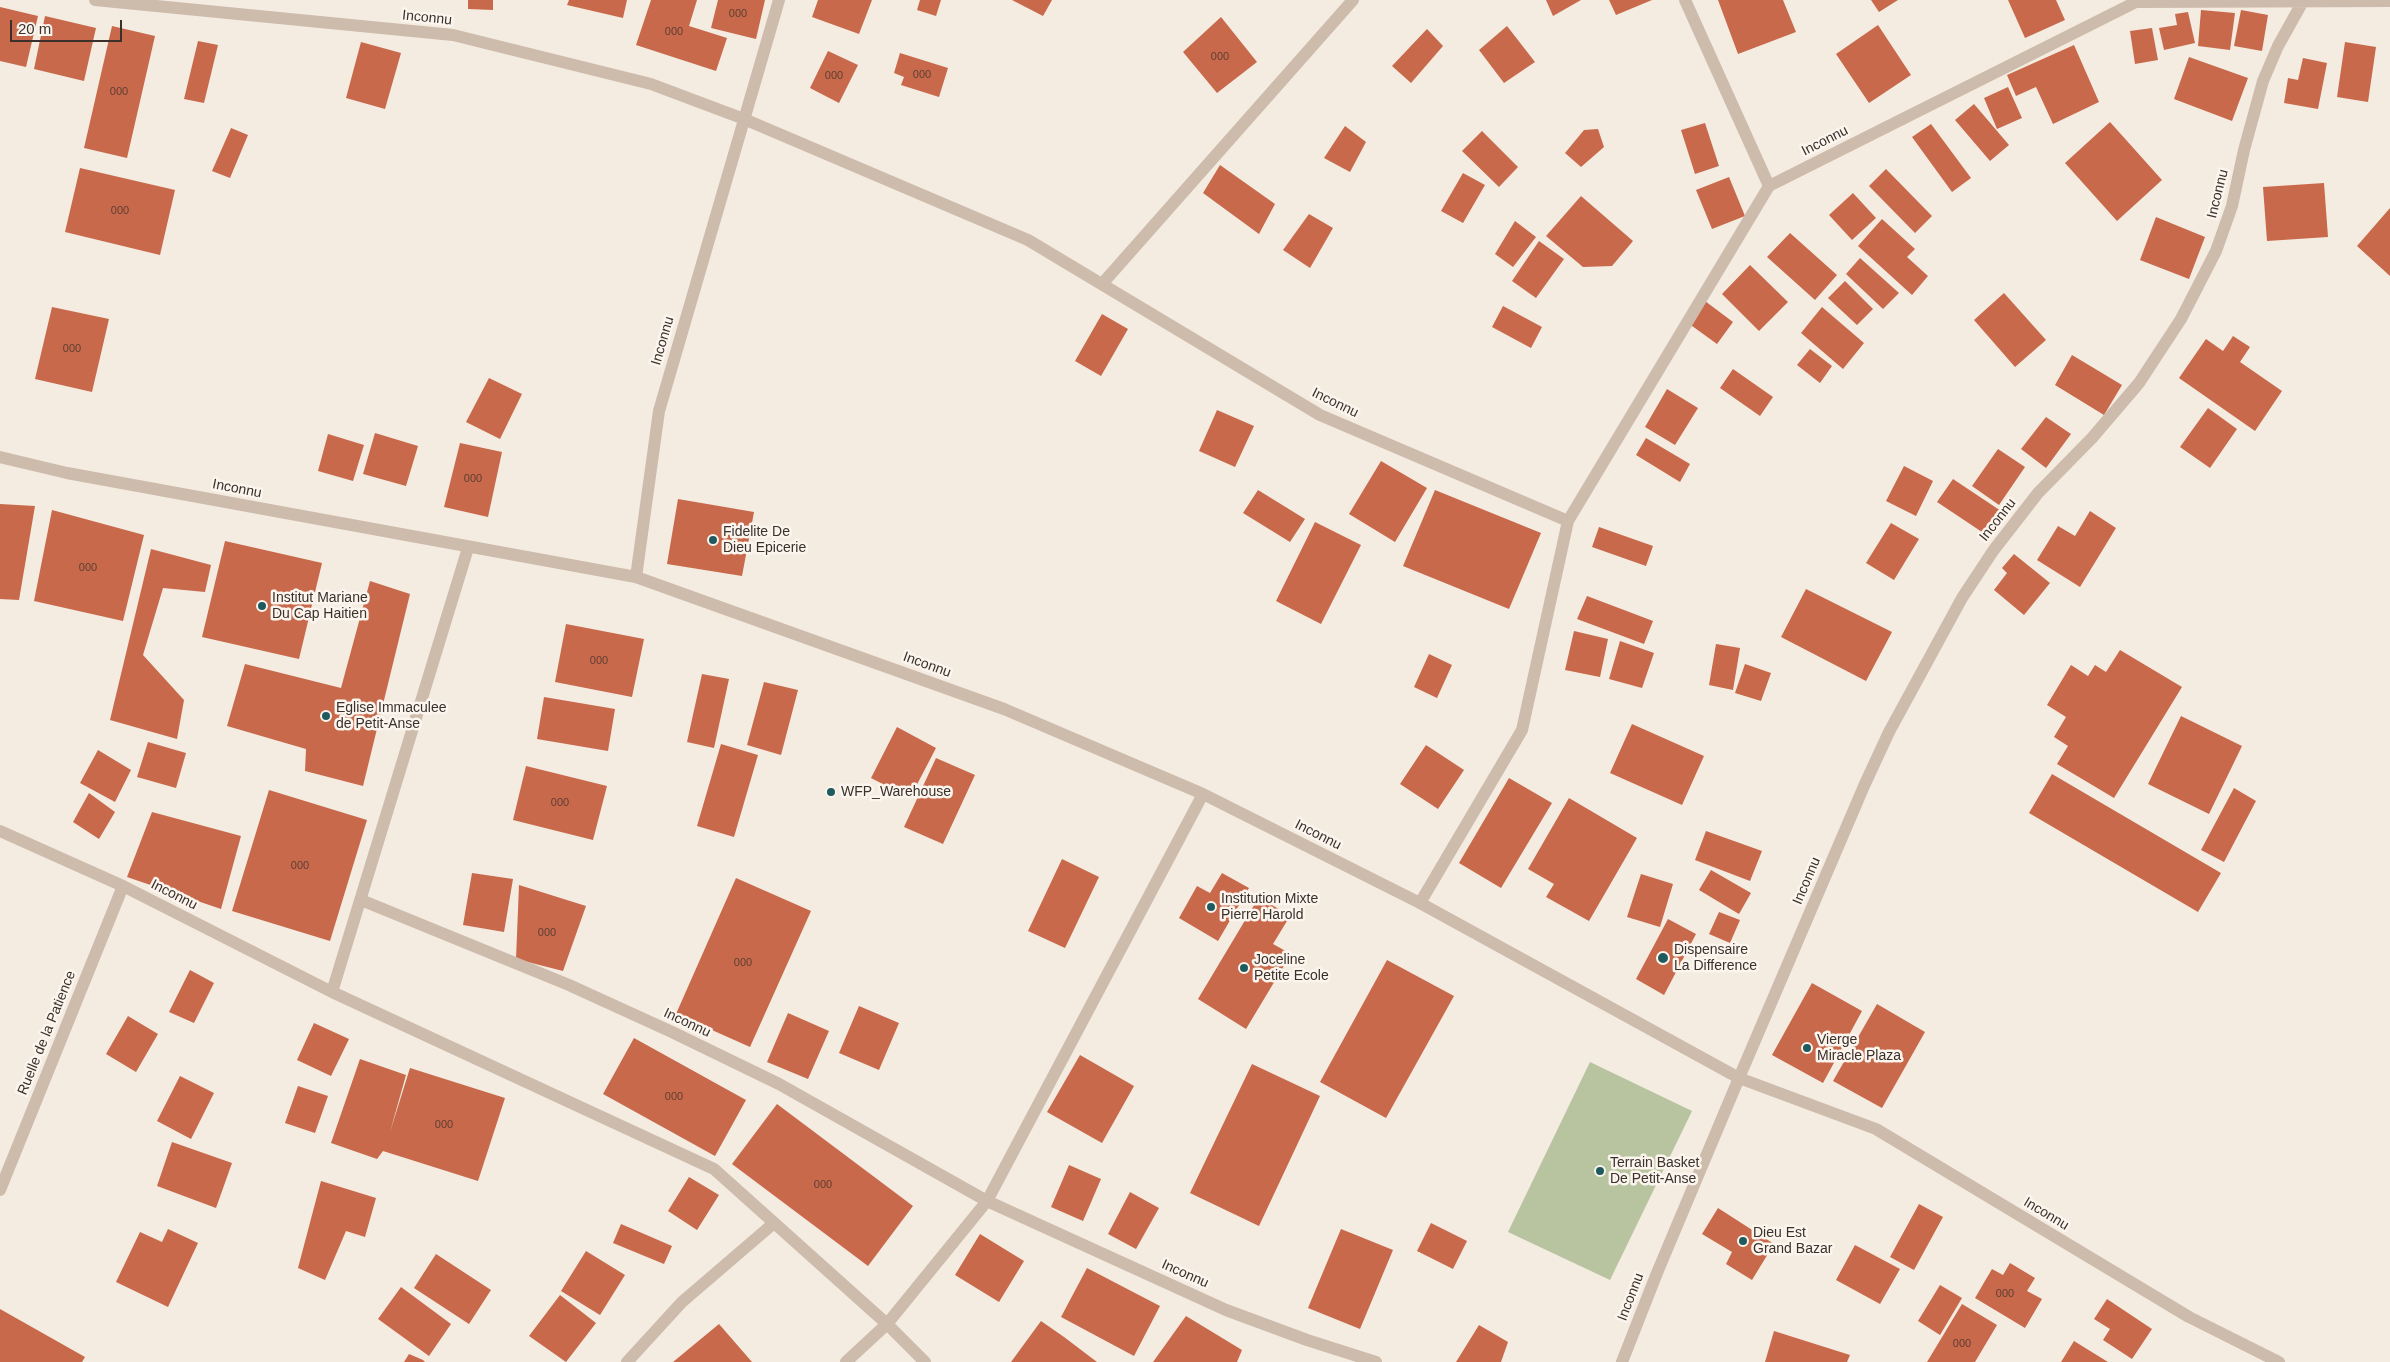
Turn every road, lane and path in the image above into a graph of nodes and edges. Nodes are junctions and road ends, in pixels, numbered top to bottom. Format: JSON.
{"nodes":[{"id":1,"x":95,"y":0,"type":"edge"},
{"id":2,"x":779,"y":0,"type":"edge"},
{"id":3,"x":1353,"y":0,"type":"edge"},
{"id":4,"x":1685,"y":0,"type":"edge"},
{"id":5,"x":2135,"y":1,"type":"edge"},
{"id":6,"x":2382,"y":1,"type":"edge"},
{"id":7,"x":2302,"y":3,"type":"junction"},
{"id":8,"x":744,"y":119,"type":"junction"},
{"id":9,"x":1769,"y":186,"type":"junction"},
{"id":10,"x":1102,"y":284,"type":"junction"},
{"id":11,"x":0,"y":457,"type":"edge"},
{"id":12,"x":1568,"y":521,"type":"junction"},
{"id":13,"x":468,"y":548,"type":"junction"},
{"id":14,"x":636,"y":577,"type":"junction"},
{"id":15,"x":1203,"y":794,"type":"junction"},
{"id":16,"x":0,"y":831,"type":"edge"},
{"id":17,"x":123,"y":886,"type":"junction"},
{"id":18,"x":361,"y":900,"type":"junction"},
{"id":19,"x":1420,"y":903,"type":"junction"},
{"id":20,"x":332,"y":992,"type":"junction"},
{"id":21,"x":1739,"y":1078,"type":"junction"},
{"id":22,"x":0,"y":1190,"type":"edge"},
{"id":23,"x":987,"y":1201,"type":"junction"},
{"id":24,"x":774,"y":1223,"type":"junction"},
{"id":25,"x":887,"y":1324,"type":"junction"},
{"id":26,"x":627,"y":1362,"type":"edge"},
{"id":27,"x":846,"y":1362,"type":"edge"},
{"id":28,"x":925,"y":1362,"type":"edge"},
{"id":29,"x":1376,"y":1362,"type":"edge"},
{"id":30,"x":1622,"y":1362,"type":"edge"},
{"id":31,"x":2279,"y":1362,"type":"edge"}],
"edges":[{"from":1,"to":8,"type":"street","name":"Inconnu"},
{"from":2,"to":8,"type":"street","name":"Inconnu"},
{"from":3,"to":10,"type":"street"},
{"from":4,"to":9,"type":"street"},
{"from":5,"to":7,"type":"street","name":"Inconnu"},
{"from":5,"to":9,"type":"street","name":"Inconnu"},
{"from":6,"to":7,"type":"street","name":"Inconnu"},
{"from":7,"to":21,"type":"street","name":"Inconnu"},
{"from":8,"to":10,"type":"street","name":"Inconnu"},
{"from":8,"to":14,"type":"street","name":"Inconnu"},
{"from":9,"to":12,"type":"street"},
{"from":10,"to":12,"type":"street","name":"Inconnu"},
{"from":11,"to":13,"type":"street","name":"Inconnu"},
{"from":12,"to":19,"type":"street"},
{"from":13,"to":14,"type":"street","name":"Inconnu"},
{"from":13,"to":18,"type":"street"},
{"from":14,"to":15,"type":"street","name":"Inconnu"},
{"from":15,"to":19,"type":"street","name":"Inconnu"},
{"from":15,"to":23,"type":"street"},
{"from":16,"to":17,"type":"street","name":"Inconnu"},
{"from":17,"to":20,"type":"street","name":"Inconnu"},
{"from":17,"to":22,"type":"street","name":"Ruelle de la Patience"},
{"from":18,"to":20,"type":"street"},
{"from":18,"to":23,"type":"street","name":"Inconnu"},
{"from":19,"to":21,"type":"street","name":"Inconnu"},
{"from":20,"to":24,"type":"street","name":"Inconnu"},
{"from":21,"to":30,"type":"street","name":"Inconnu"},
{"from":21,"to":31,"type":"street","name":"Inconnu"},
{"from":23,"to":25,"type":"street"},
{"from":23,"to":29,"type":"street","name":"Inconnu"},
{"from":24,"to":25,"type":"street","name":"Inconnu"},
{"from":24,"to":26,"type":"street"},
{"from":25,"to":27,"type":"street"},
{"from":25,"to":28,"type":"street","name":"Inconnu"}]}
